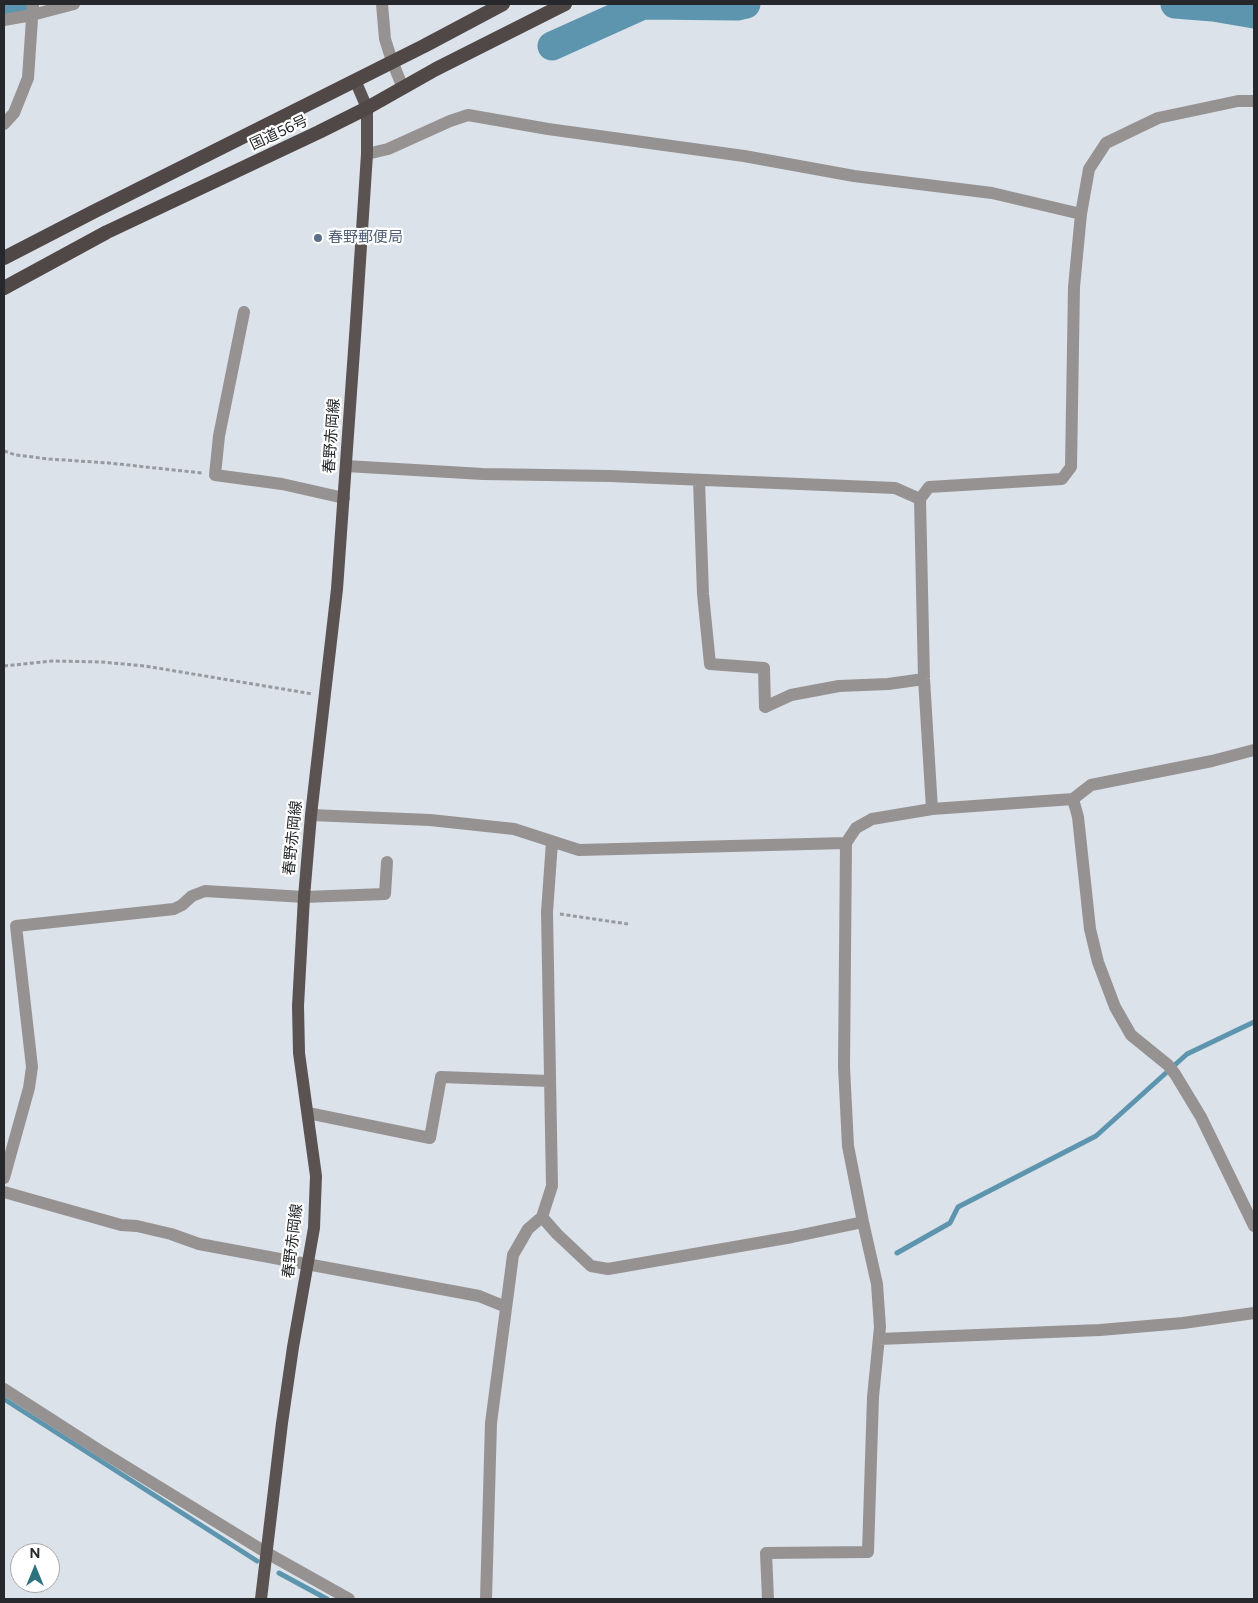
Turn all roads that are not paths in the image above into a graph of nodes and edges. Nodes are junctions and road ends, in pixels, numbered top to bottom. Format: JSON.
{"nodes":[{"id":1,"x":74,"y":4,"type":"edge"},
{"id":2,"x":382,"y":4,"type":"edge"},
{"id":3,"x":503,"y":4,"type":"edge"},
{"id":4,"x":565,"y":4,"type":"edge"},
{"id":5,"x":33,"y":9,"type":"edge"},
{"id":6,"x":4,"y":20,"type":"edge"},
{"id":7,"x":392,"y":61,"type":"junction"},
{"id":8,"x":356,"y":80,"type":"junction"},
{"id":9,"x":403,"y":88,"type":"junction"},
{"id":10,"x":1254,"y":101,"type":"edge"},
{"id":11,"x":367,"y":108,"type":"junction"},
{"id":12,"x":4,"y":124,"type":"edge"},
{"id":13,"x":367,"y":154,"type":"junction"},
{"id":14,"x":1081,"y":214,"type":"junction"},
{"id":15,"x":4,"y":258,"type":"edge"},
{"id":16,"x":4,"y":288,"type":"edge"},
{"id":17,"x":244,"y":312,"type":"dead end"},
{"id":18,"x":346,"y":466,"type":"junction"},
{"id":19,"x":699,"y":481,"type":"junction"},
{"id":20,"x":344,"y":498,"type":"junction"},
{"id":21,"x":920,"y":499,"type":"junction"},
{"id":22,"x":924,"y":679,"type":"junction"},
{"id":23,"x":1254,"y":750,"type":"edge"},
{"id":24,"x":1073,"y":799,"type":"junction"},
{"id":25,"x":932,"y":809,"type":"junction"},
{"id":26,"x":311,"y":815,"type":"junction"},
{"id":27,"x":552,"y":842,"type":"junction"},
{"id":28,"x":846,"y":843,"type":"junction"},
{"id":29,"x":387,"y":862,"type":"dead end"},
{"id":30,"x":304,"y":897,"type":"junction"},
{"id":31,"x":10,"y":927,"type":"edge"},
{"id":32,"x":549,"y":1081,"type":"junction"},
{"id":33,"x":308,"y":1113,"type":"junction"},
{"id":34,"x":4,"y":1178,"type":"edge"},
{"id":35,"x":4,"y":1192,"type":"edge"},
{"id":36,"x":542,"y":1217,"type":"junction"},
{"id":37,"x":863,"y":1222,"type":"junction"},
{"id":38,"x":1254,"y":1226,"type":"edge"},
{"id":39,"x":308,"y":1264,"type":"junction"},
{"id":40,"x":506,"y":1307,"type":"junction"},
{"id":41,"x":1254,"y":1313,"type":"edge"},
{"id":42,"x":879,"y":1339,"type":"junction"},
{"id":43,"x":4,"y":1389,"type":"edge"},
{"id":44,"x":267,"y":1553,"type":"junction"},
{"id":45,"x":262,"y":1599,"type":"edge"},
{"id":46,"x":349,"y":1599,"type":"edge"},
{"id":47,"x":486,"y":1599,"type":"edge"},
{"id":48,"x":768,"y":1599,"type":"edge"}],
"edges":[{"from":1,"to":5,"type":"street"},
{"from":2,"to":7,"type":"street"},
{"from":3,"to":7,"type":"highway","name":"国道56号"},
{"from":4,"to":9,"type":"highway","name":"国道56号"},
{"from":5,"to":6,"type":"street"},
{"from":5,"to":12,"type":"street"},
{"from":7,"to":8,"type":"highway","name":"国道56号"},
{"from":7,"to":9,"type":"street"},
{"from":8,"to":11,"type":"main road","name":"春野赤岡線"},
{"from":8,"to":15,"type":"highway","name":"国道56号"},
{"from":9,"to":11,"type":"highway","name":"国道56号"},
{"from":10,"to":14,"type":"street"},
{"from":11,"to":13,"type":"main road","name":"春野赤岡線"},
{"from":11,"to":16,"type":"highway","name":"国道56号"},
{"from":13,"to":14,"type":"street"},
{"from":13,"to":18,"type":"main road","name":"春野赤岡線"},
{"from":14,"to":21,"type":"street"},
{"from":17,"to":20,"type":"street"},
{"from":18,"to":19,"type":"street"},
{"from":18,"to":20,"type":"main road","name":"春野赤岡線"},
{"from":19,"to":21,"type":"street"},
{"from":19,"to":22,"type":"street"},
{"from":20,"to":26,"type":"main road","name":"春野赤岡線"},
{"from":21,"to":22,"type":"street"},
{"from":22,"to":25,"type":"street"},
{"from":23,"to":24,"type":"street"},
{"from":24,"to":25,"type":"street"},
{"from":24,"to":38,"type":"street"},
{"from":25,"to":28,"type":"street"},
{"from":26,"to":27,"type":"street"},
{"from":26,"to":30,"type":"main road","name":"春野赤岡線"},
{"from":27,"to":28,"type":"street"},
{"from":27,"to":32,"type":"street"},
{"from":28,"to":37,"type":"street"},
{"from":29,"to":30,"type":"street"},
{"from":30,"to":31,"type":"street"},
{"from":30,"to":33,"type":"main road","name":"春野赤岡線"},
{"from":31,"to":34,"type":"street"},
{"from":32,"to":33,"type":"street"},
{"from":32,"to":36,"type":"street"},
{"from":33,"to":39,"type":"main road","name":"春野赤岡線"},
{"from":35,"to":39,"type":"street"},
{"from":36,"to":37,"type":"street"},
{"from":36,"to":40,"type":"street"},
{"from":37,"to":42,"type":"street"},
{"from":39,"to":40,"type":"street"},
{"from":39,"to":44,"type":"main road","name":"春野赤岡線"},
{"from":40,"to":47,"type":"street"},
{"from":41,"to":42,"type":"street"},
{"from":42,"to":48,"type":"street"},
{"from":43,"to":44,"type":"street"},
{"from":44,"to":45,"type":"main road","name":"春野赤岡線"},
{"from":44,"to":46,"type":"street"}]}
